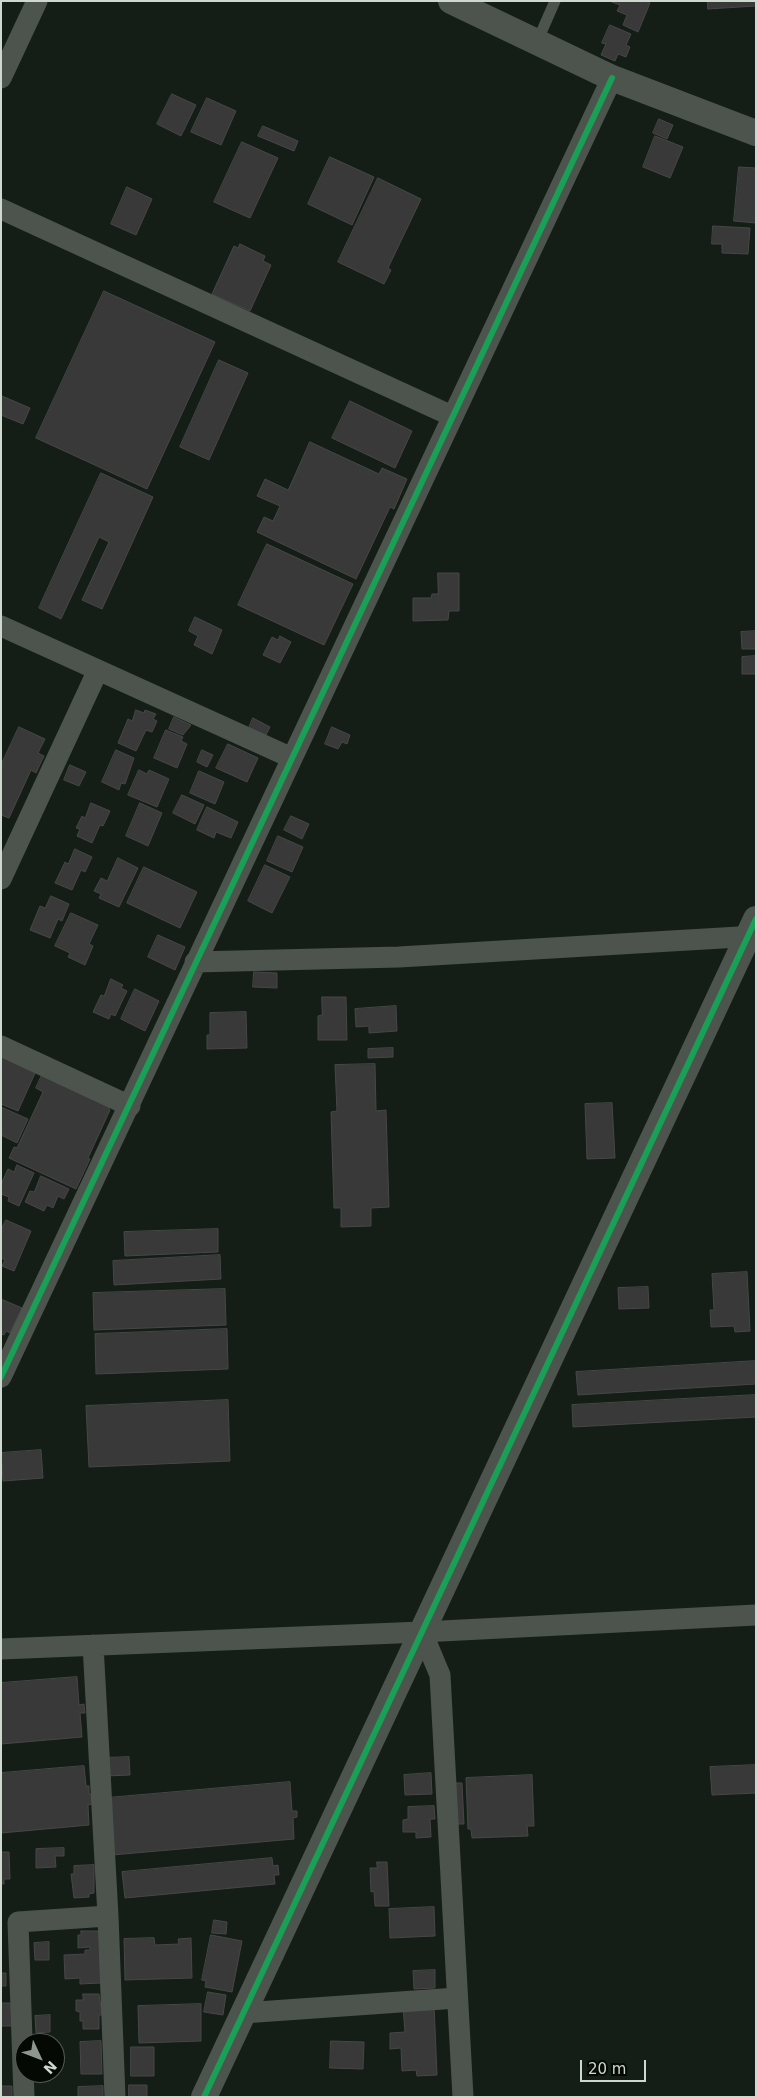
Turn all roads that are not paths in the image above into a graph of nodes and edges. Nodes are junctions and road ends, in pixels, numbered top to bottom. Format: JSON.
{"nodes":[{"id":1,"x":37,"y":1,"type":"edge"},
{"id":2,"x":451,"y":1,"type":"edge"},
{"id":3,"x":555,"y":1,"type":"edge"},
{"id":4,"x":536,"y":42,"type":"junction"},
{"id":5,"x":1,"y":78,"type":"edge"},
{"id":6,"x":612,"y":78,"type":"junction"},
{"id":7,"x":756,"y":133,"type":"edge"},
{"id":8,"x":1,"y":209,"type":"edge"},
{"id":9,"x":452,"y":416,"type":"junction"},
{"id":10,"x":1,"y":626,"type":"edge"},
{"id":11,"x":98,"y":670,"type":"junction"},
{"id":12,"x":292,"y":758,"type":"junction"},
{"id":13,"x":1,"y":878,"type":"edge"},
{"id":14,"x":753,"y":931,"type":"edge"},
{"id":15,"x":196,"y":962,"type":"junction"},
{"id":16,"x":1,"y":1046,"type":"edge"},
{"id":17,"x":130,"y":1106,"type":"junction"},
{"id":18,"x":1,"y":1376,"type":"edge"},
{"id":19,"x":756,"y":1615,"type":"edge"},
{"id":20,"x":422,"y":1632,"type":"junction"},
{"id":21,"x":93,"y":1645,"type":"junction"},
{"id":22,"x":1,"y":1649,"type":"edge"},
{"id":23,"x":108,"y":1916,"type":"junction"},
{"id":24,"x":457,"y":1998,"type":"junction"},
{"id":25,"x":243,"y":2013,"type":"junction"},
{"id":26,"x":24,"y":2097,"type":"edge"},
{"id":27,"x":116,"y":2097,"type":"edge"},
{"id":28,"x":204,"y":2097,"type":"edge"},
{"id":29,"x":463,"y":2097,"type":"edge"}],
"edges":[{"from":1,"to":5,"type":"street"},
{"from":2,"to":4,"type":"street"},
{"from":3,"to":4,"type":"lane"},
{"from":4,"to":6,"type":"street"},
{"from":6,"to":7,"type":"street"},
{"from":6,"to":9,"type":"street"},
{"from":8,"to":9,"type":"street"},
{"from":9,"to":12,"type":"street"},
{"from":10,"to":11,"type":"street"},
{"from":11,"to":12,"type":"street"},
{"from":11,"to":13,"type":"street"},
{"from":12,"to":15,"type":"street"},
{"from":14,"to":15,"type":"street"},
{"from":14,"to":20,"type":"street"},
{"from":15,"to":17,"type":"street"},
{"from":16,"to":17,"type":"street"},
{"from":17,"to":18,"type":"street"},
{"from":19,"to":20,"type":"street"},
{"from":20,"to":21,"type":"street"},
{"from":20,"to":24,"type":"street"},
{"from":20,"to":25,"type":"street"},
{"from":21,"to":22,"type":"street"},
{"from":21,"to":23,"type":"street"},
{"from":23,"to":26,"type":"street"},
{"from":23,"to":27,"type":"street"},
{"from":24,"to":25,"type":"street"},
{"from":24,"to":29,"type":"street"},
{"from":25,"to":28,"type":"street"}]}
